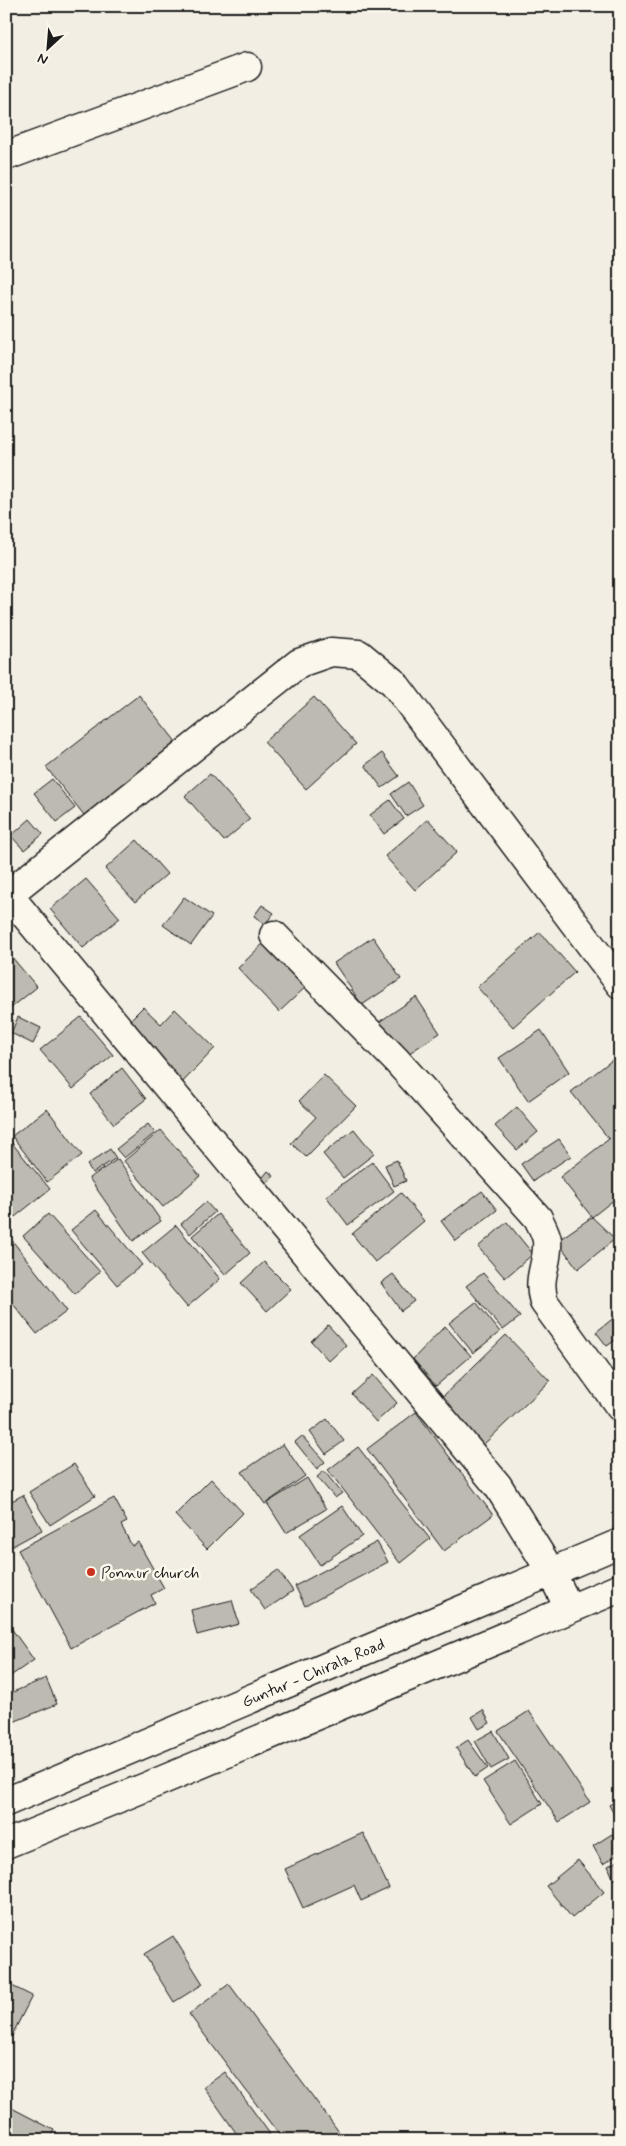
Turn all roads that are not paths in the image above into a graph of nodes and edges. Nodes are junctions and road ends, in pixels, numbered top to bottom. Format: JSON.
{"nodes":[{"id":1,"x":248,"y":66,"type":"dead end"},
{"id":2,"x":6,"y":156,"type":"edge"},
{"id":3,"x":7,"y":894,"type":"edge"},
{"id":4,"x":274,"y":935,"type":"dead end"},
{"id":5,"x":620,"y":984,"type":"edge"},
{"id":6,"x":620,"y":1407,"type":"edge"},
{"id":7,"x":620,"y":1543,"type":"edge"},
{"id":8,"x":551,"y":1572,"type":"junction"},
{"id":9,"x":620,"y":1588,"type":"edge"},
{"id":10,"x":569,"y":1608,"type":"junction"},
{"id":11,"x":128,"y":1749,"type":"junction"},
{"id":12,"x":146,"y":1787,"type":"junction"},
{"id":13,"x":6,"y":1802,"type":"edge"},
{"id":14,"x":6,"y":1844,"type":"edge"}],
"edges":[{"from":1,"to":2,"type":"street"},
{"from":3,"to":5,"type":"street"},
{"from":3,"to":8,"type":"street"},
{"from":4,"to":6,"type":"street"},
{"from":7,"to":8,"type":"street","name":"Guntur - Chirala Road"},
{"from":8,"to":10,"type":"street"},
{"from":8,"to":11,"type":"street","name":"Guntur - Chirala Road"},
{"from":9,"to":10,"type":"street"},
{"from":10,"to":12,"type":"street"},
{"from":11,"to":12,"type":"street"},
{"from":11,"to":13,"type":"street","name":"Guntur - Chirala Road"},
{"from":12,"to":14,"type":"street"}]}
